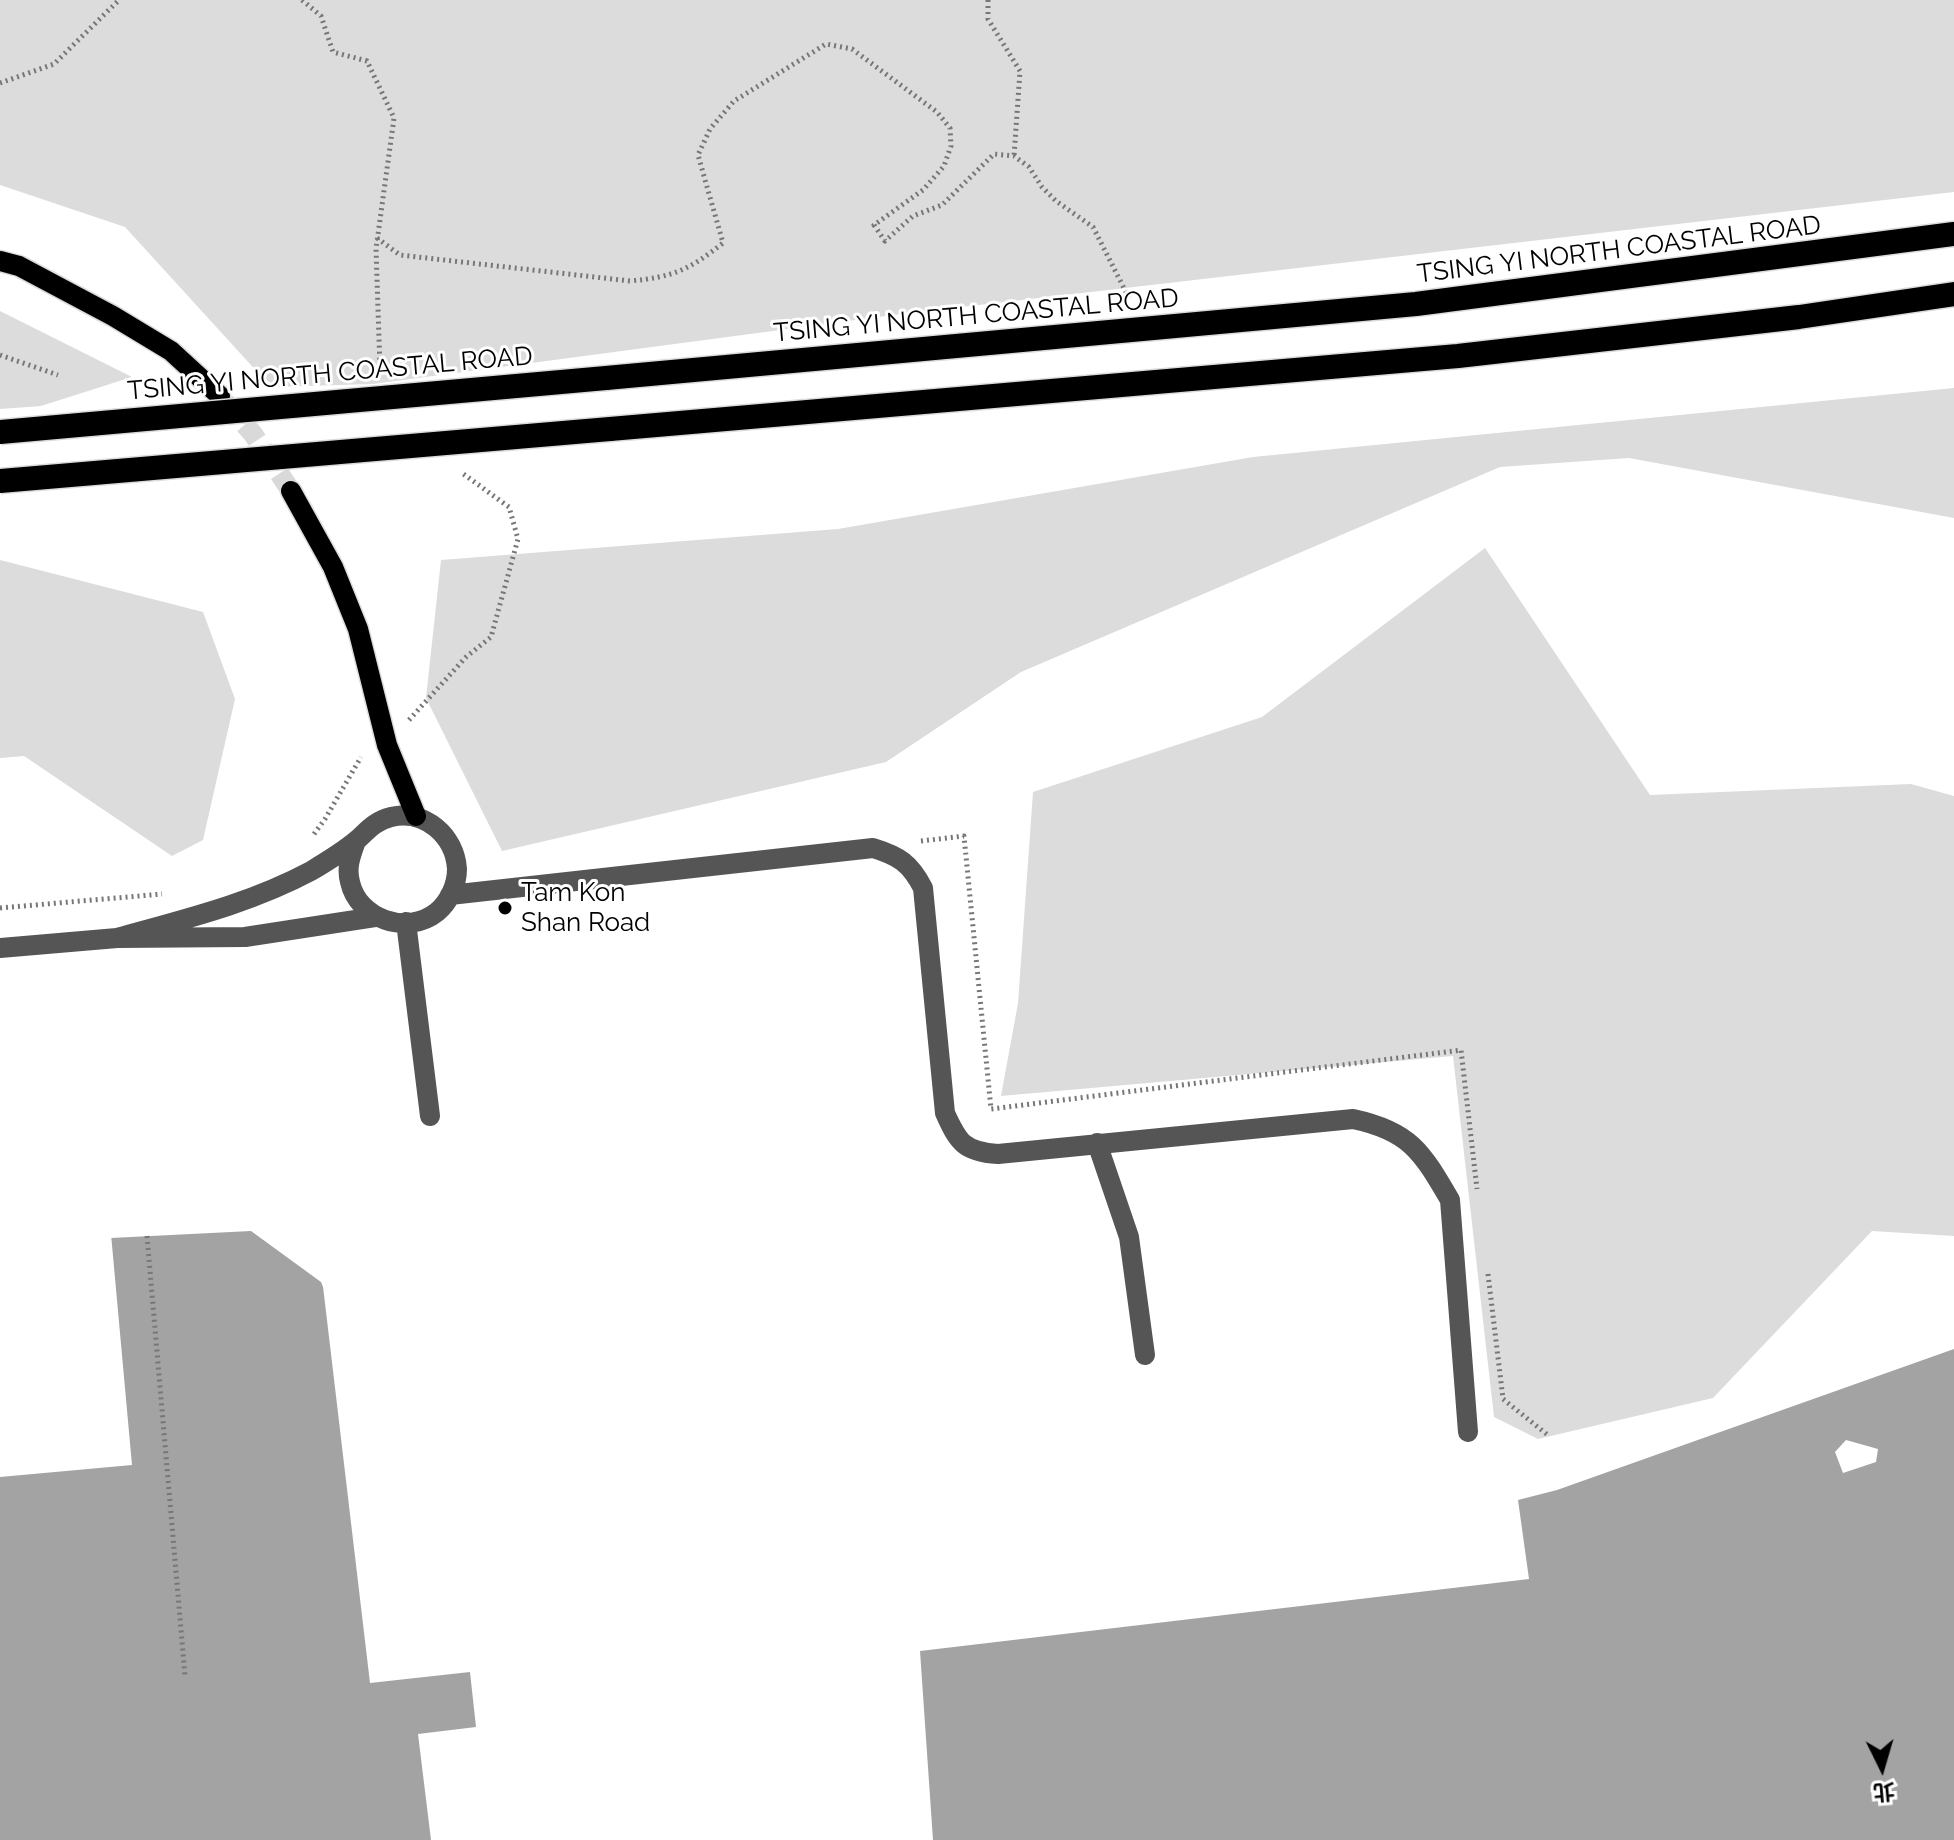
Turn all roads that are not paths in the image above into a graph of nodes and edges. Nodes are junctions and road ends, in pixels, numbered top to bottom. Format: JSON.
{"nodes":[{"id":1,"x":1954,"y":234,"type":"edge"},
{"id":2,"x":0,"y":261,"type":"edge"},
{"id":3,"x":1954,"y":294,"type":"edge"},
{"id":4,"x":220,"y":396,"type":"tunnel mouth"},
{"id":5,"x":0,"y":432,"type":"edge"},
{"id":6,"x":0,"y":481,"type":"edge"},
{"id":7,"x":291,"y":491,"type":"tunnel mouth"},
{"id":8,"x":416,"y":816,"type":"junction"},
{"id":9,"x":356,"y":841,"type":"junction"},
{"id":10,"x":450,"y":895,"type":"junction"},
{"id":11,"x":375,"y":917,"type":"junction"},
{"id":12,"x":406,"y":922,"type":"junction"},
{"id":13,"x":117,"y":938,"type":"junction"},
{"id":14,"x":0,"y":948,"type":"edge"},
{"id":15,"x":430,"y":1116,"type":"dead end"},
{"id":16,"x":1097,"y":1143,"type":"junction"},
{"id":17,"x":1145,"y":1355,"type":"dead end"},
{"id":18,"x":1468,"y":1432,"type":"dead end"}],
"edges":[{"from":1,"to":5,"type":"highway","name":"TSING YI NORTH COASTAL ROAD","bridge":true},
{"from":2,"to":4,"type":"main road"},
{"from":3,"to":6,"type":"highway","bridge":true},
{"from":7,"to":8,"type":"main road"},
{"from":8,"to":9,"type":"street"},
{"from":8,"to":10,"type":"street"},
{"from":9,"to":11,"type":"street"},
{"from":9,"to":13,"type":"street"},
{"from":10,"to":12,"type":"street"},
{"from":10,"to":16,"type":"street"},
{"from":11,"to":12,"type":"street"},
{"from":11,"to":13,"type":"street"},
{"from":12,"to":15,"type":"street"},
{"from":13,"to":14,"type":"street"},
{"from":16,"to":17,"type":"street"},
{"from":16,"to":18,"type":"street"}]}
